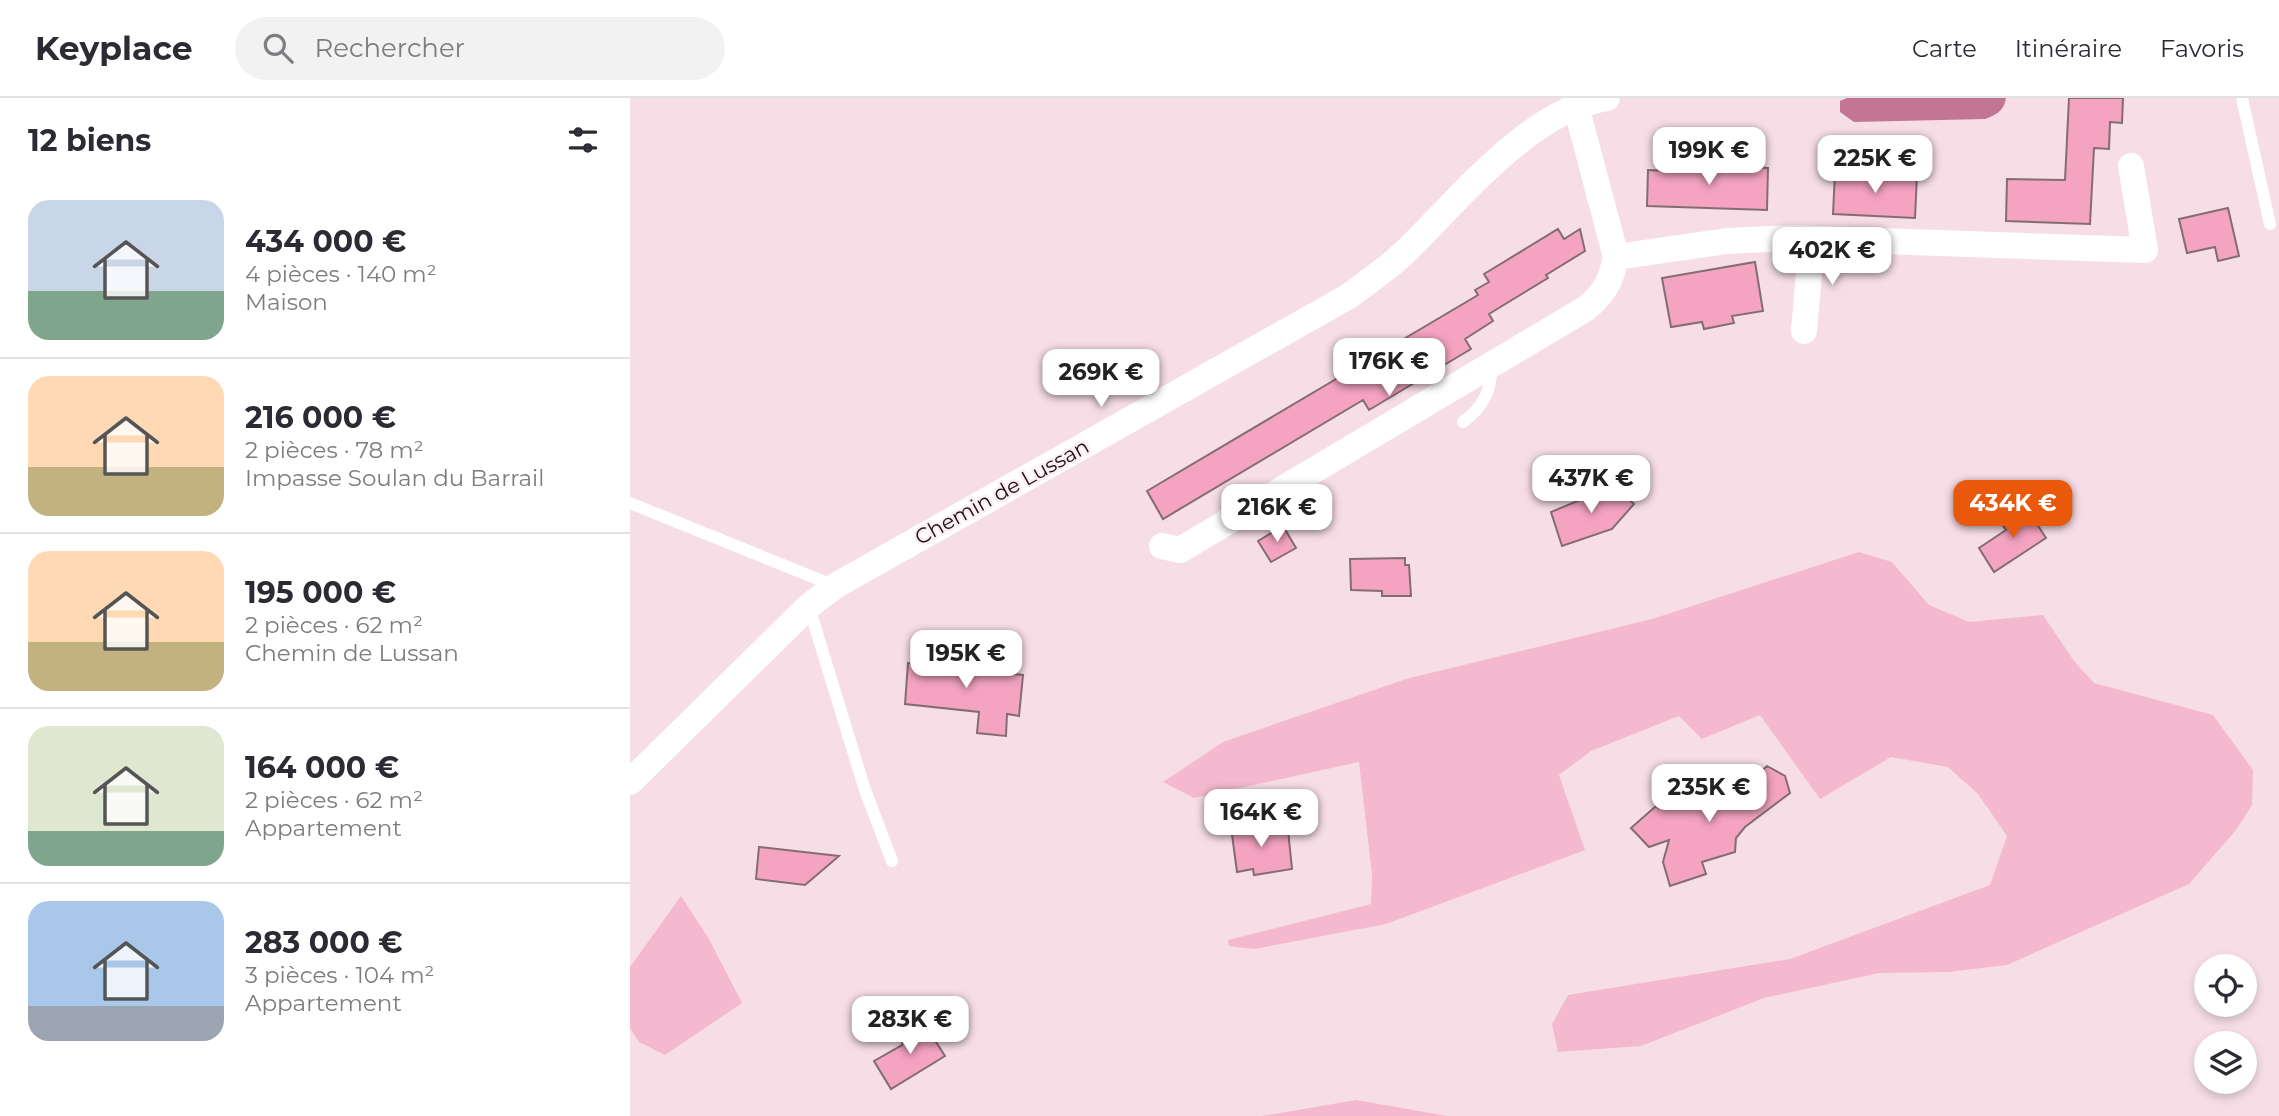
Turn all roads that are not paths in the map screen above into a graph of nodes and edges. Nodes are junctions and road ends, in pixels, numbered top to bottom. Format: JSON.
{"nodes":[{"id":1,"x":1606,"y":98,"type":"edge"},
{"id":2,"x":2242,"y":98,"type":"edge"},
{"id":3,"x":1576,"y":106,"type":"junction"},
{"id":4,"x":2131,"y":166,"type":"dead end"},
{"id":5,"x":2270,"y":224,"type":"dead end"},
{"id":6,"x":1812,"y":239,"type":"junction"},
{"id":7,"x":1616,"y":257,"type":"junction"},
{"id":8,"x":1804,"y":331,"type":"dead end"},
{"id":9,"x":1491,"y":365,"type":"junction"},
{"id":10,"x":1463,"y":422,"type":"dead end"},
{"id":11,"x":630,"y":503,"type":"edge"},
{"id":12,"x":1162,"y":547,"type":"dead end"},
{"id":13,"x":835,"y":586,"type":"junction"},
{"id":14,"x":809,"y":606,"type":"junction"},
{"id":15,"x":630,"y":782,"type":"edge"},
{"id":16,"x":892,"y":861,"type":"dead end"}],
"edges":[{"from":1,"to":3,"type":"street","name":"Chemin de Lussan"},
{"from":2,"to":5,"type":"lane"},
{"from":3,"to":7,"type":"street"},
{"from":3,"to":13,"type":"street","name":"Chemin de Lussan"},
{"from":4,"to":6,"type":"street"},
{"from":6,"to":7,"type":"street"},
{"from":6,"to":8,"type":"street"},
{"from":7,"to":9,"type":"street"},
{"from":9,"to":10,"type":"lane"},
{"from":9,"to":12,"type":"street"},
{"from":11,"to":13,"type":"lane"},
{"from":13,"to":14,"type":"street","name":"Chemin de Lussan"},
{"from":14,"to":15,"type":"street","name":"Chemin de Lussan"},
{"from":14,"to":16,"type":"lane"}]}
